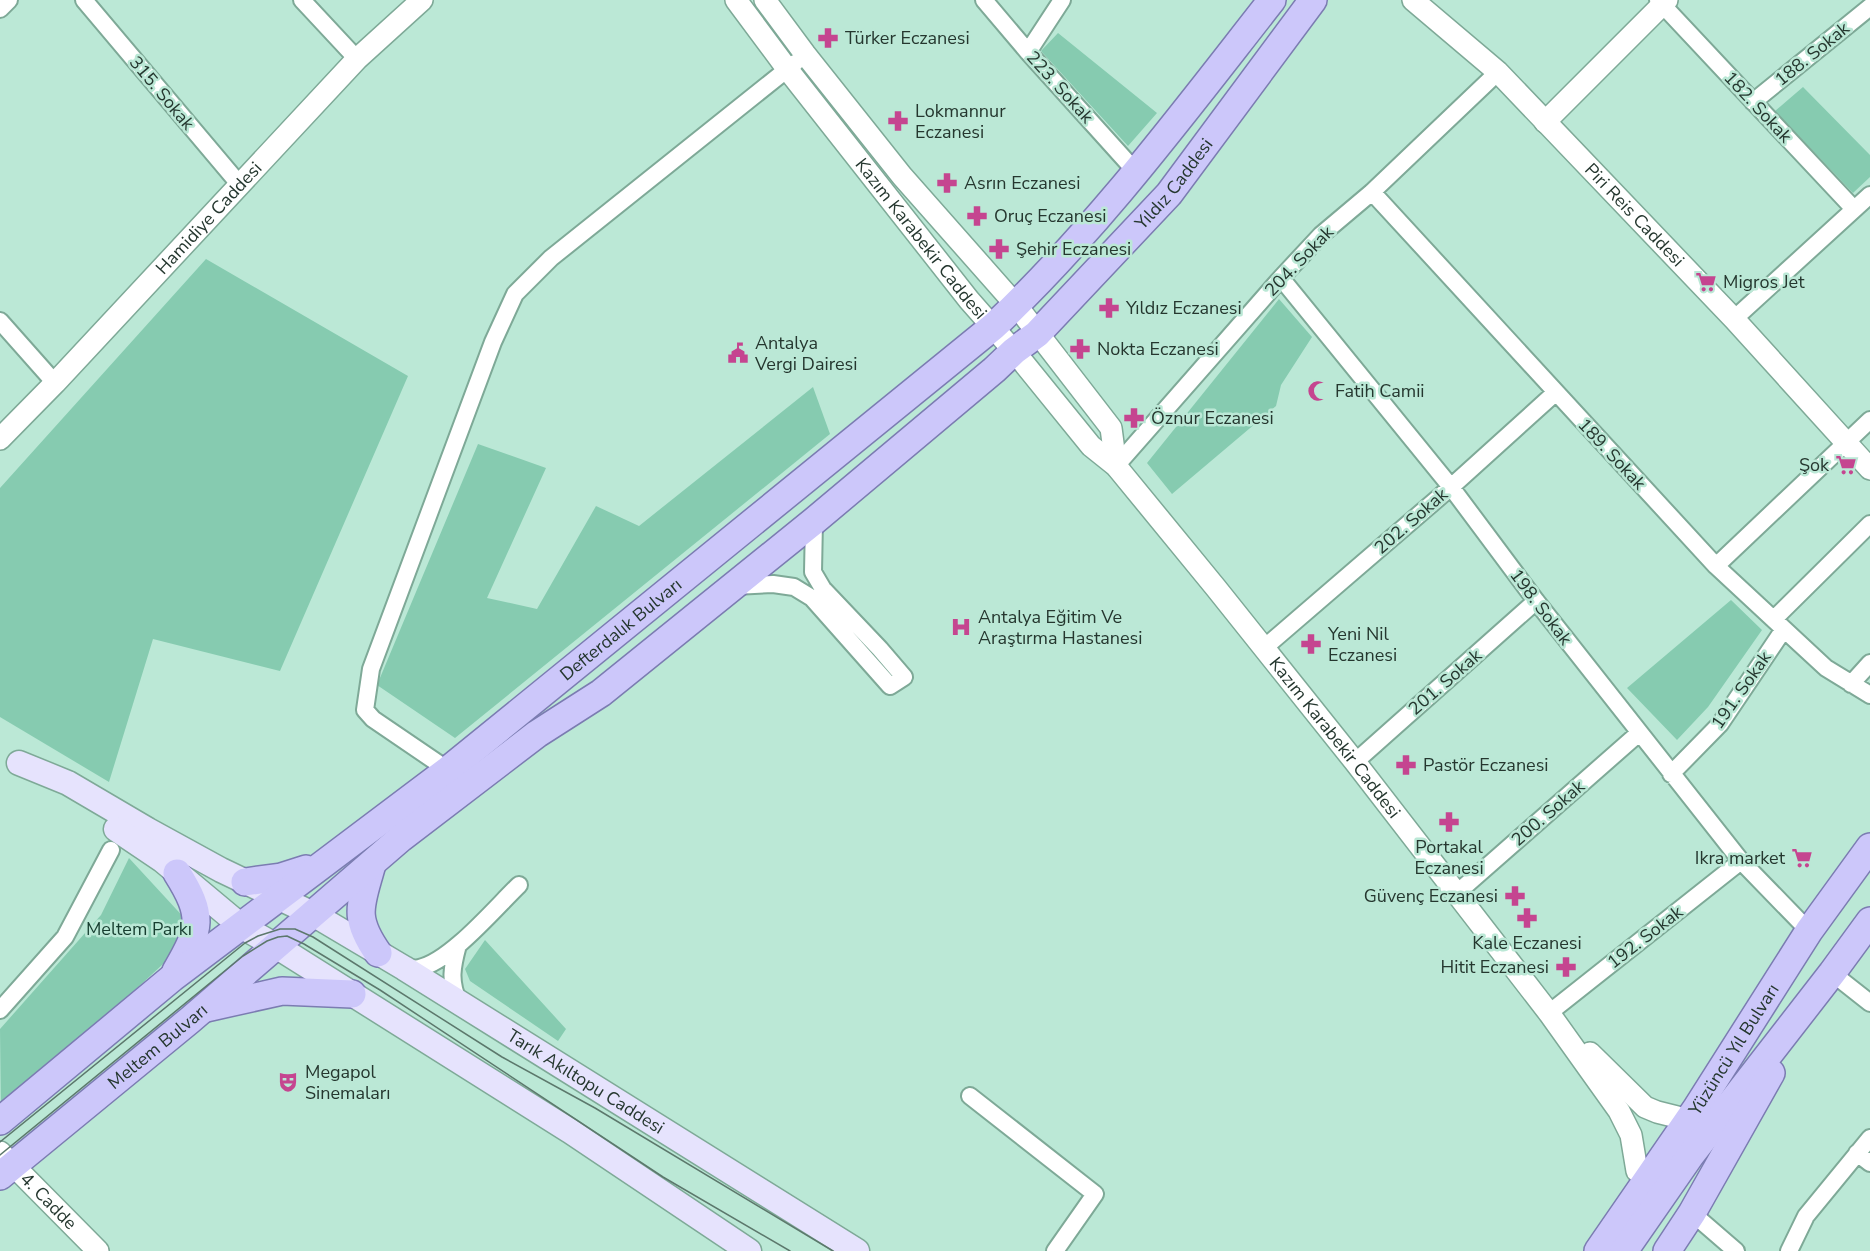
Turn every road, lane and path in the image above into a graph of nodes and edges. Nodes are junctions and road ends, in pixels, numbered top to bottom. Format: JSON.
{"nodes":[{"id":1,"x":9,"y":0,"type":"edge"},
{"id":2,"x":84,"y":0,"type":"edge"},
{"id":3,"x":302,"y":0,"type":"edge"},
{"id":4,"x":422,"y":0,"type":"edge"},
{"id":5,"x":736,"y":0,"type":"edge"},
{"id":6,"x":765,"y":0,"type":"edge"},
{"id":7,"x":984,"y":0,"type":"edge"},
{"id":8,"x":1062,"y":0,"type":"edge"},
{"id":9,"x":1272,"y":0,"type":"edge"},
{"id":10,"x":1313,"y":0,"type":"edge"},
{"id":11,"x":1413,"y":0,"type":"edge"},
{"id":12,"x":1662,"y":1,"type":"edge"},
{"id":13,"x":1870,"y":7,"type":"edge"},
{"id":14,"x":0,"y":9,"type":"edge"},
{"id":15,"x":1028,"y":52,"type":"junction"},
{"id":16,"x":805,"y":54,"type":"junction"},
{"id":17,"x":357,"y":59,"type":"junction"},
{"id":18,"x":788,"y":70,"type":"junction"},
{"id":19,"x":1498,"y":72,"type":"junction"},
{"id":20,"x":1753,"y":102,"type":"junction"},
{"id":21,"x":1545,"y":122,"type":"junction"},
{"id":22,"x":1137,"y":173,"type":"junction"},
{"id":23,"x":240,"y":185,"type":"junction"},
{"id":24,"x":1372,"y":192,"type":"junction"},
{"id":25,"x":1870,"y":195,"type":"edge"},
{"id":26,"x":1854,"y":209,"type":"junction"},
{"id":27,"x":1281,"y":278,"type":"junction"},
{"id":28,"x":1016,"y":305,"type":"junction"},
{"id":29,"x":1734,"y":319,"type":"junction"},
{"id":30,"x":0,"y":321,"type":"edge"},
{"id":31,"x":994,"y":326,"type":"junction"},
{"id":32,"x":1037,"y":334,"type":"junction"},
{"id":33,"x":1014,"y":351,"type":"junction"},
{"id":34,"x":56,"y":383,"type":"junction"},
{"id":35,"x":1555,"y":393,"type":"junction"},
{"id":36,"x":1870,"y":420,"type":"edge"},
{"id":37,"x":0,"y":439,"type":"edge"},
{"id":38,"x":1846,"y":443,"type":"junction"},
{"id":39,"x":1116,"y":466,"type":"junction"},
{"id":40,"x":1870,"y":469,"type":"edge"},
{"id":41,"x":1451,"y":487,"type":"junction"},
{"id":42,"x":814,"y":521,"type":"junction"},
{"id":43,"x":1870,"y":524,"type":"edge"},
{"id":44,"x":1716,"y":566,"type":"junction"},
{"id":45,"x":731,"y":586,"type":"junction"},
{"id":46,"x":1536,"y":601,"type":"junction"},
{"id":47,"x":1779,"y":624,"type":"junction"},
{"id":48,"x":1264,"y":648,"type":"junction"},
{"id":49,"x":1870,"y":663,"type":"edge"},
{"id":50,"x":1851,"y":684,"type":"junction"},
{"id":51,"x":1870,"y":695,"type":"edge"},
{"id":52,"x":1639,"y":734,"type":"junction"},
{"id":53,"x":9,"y":757,"type":"edge"},
{"id":54,"x":1355,"y":762,"type":"junction"},
{"id":55,"x":448,"y":770,"type":"junction"},
{"id":56,"x":1671,"y":774,"type":"junction"},
{"id":57,"x":1870,"y":848,"type":"edge"},
{"id":58,"x":111,"y":850,"type":"dead end"},
{"id":59,"x":339,"y":852,"type":"junction"},
{"id":60,"x":1741,"y":861,"type":"junction"},
{"id":61,"x":372,"y":864,"type":"junction"},
{"id":62,"x":177,"y":873,"type":"junction"},
{"id":63,"x":245,"y":882,"type":"junction"},
{"id":64,"x":519,"y":885,"type":"dead end"},
{"id":65,"x":1457,"y":893,"type":"junction"},
{"id":66,"x":277,"y":898,"type":"junction"},
{"id":67,"x":313,"y":914,"type":"junction"},
{"id":68,"x":1870,"y":921,"type":"edge"},
{"id":69,"x":241,"y":926,"type":"junction"},
{"id":70,"x":1809,"y":931,"type":"junction"},
{"id":71,"x":459,"y":945,"type":"junction"},
{"id":72,"x":276,"y":946,"type":"junction"},
{"id":73,"x":378,"y":953,"type":"junction"},
{"id":74,"x":404,"y":968,"type":"junction"},
{"id":75,"x":1832,"y":973,"type":"junction"},
{"id":76,"x":1783,"y":974,"type":"junction"},
{"id":77,"x":172,"y":978,"type":"junction"},
{"id":78,"x":352,"y":994,"type":"junction"},
{"id":79,"x":1815,"y":994,"type":"junction"},
{"id":80,"x":459,"y":1003,"type":"junction"},
{"id":81,"x":1870,"y":1003,"type":"edge"},
{"id":82,"x":202,"y":1009,"type":"junction"},
{"id":83,"x":0,"y":1010,"type":"edge"},
{"id":84,"x":1550,"y":1012,"type":"junction"},
{"id":85,"x":970,"y":1096,"type":"dead end"},
{"id":86,"x":1677,"y":1117,"type":"junction"},
{"id":87,"x":0,"y":1121,"type":"edge"},
{"id":88,"x":1870,"y":1138,"type":"edge"},
{"id":89,"x":1864,"y":1158,"type":"edge"},
{"id":90,"x":4,"y":1164,"type":"edge"},
{"id":91,"x":1637,"y":1171,"type":"junction"},
{"id":92,"x":1692,"y":1213,"type":"junction"},
{"id":93,"x":98,"y":1251,"type":"edge"},
{"id":94,"x":749,"y":1251,"type":"edge"},
{"id":95,"x":857,"y":1251,"type":"edge"},
{"id":96,"x":1055,"y":1251,"type":"edge"},
{"id":97,"x":1578,"y":1251,"type":"edge"},
{"id":98,"x":1598,"y":1251,"type":"edge"},
{"id":99,"x":1624,"y":1251,"type":"edge"},
{"id":100,"x":1647,"y":1251,"type":"edge"},
{"id":101,"x":1667,"y":1251,"type":"edge"},
{"id":102,"x":1736,"y":1251,"type":"edge"},
{"id":103,"x":1789,"y":1251,"type":"edge"}],
"edges":[{"from":1,"to":14,"type":"street"},
{"from":2,"to":23,"type":"street","name":"315. Sokak"},
{"from":3,"to":17,"type":"street"},
{"from":4,"to":17,"type":"street","name":"Hamidiye Caddesi"},
{"from":5,"to":18,"type":"street","name":"Kazım Karabekir Caddesi"},
{"from":6,"to":16,"type":"street","name":"Kazım Karabekir Caddesi"},
{"from":7,"to":15,"type":"street","name":"223. Sokak"},
{"from":8,"to":15,"type":"street"},
{"from":9,"to":22,"type":"main road","name":"Yıldız Caddesi"},
{"from":10,"to":32,"type":"main road","name":"Yıldız Caddesi"},
{"from":11,"to":19,"type":"street","name":"Piri Reis Caddesi"},
{"from":12,"to":20,"type":"street","name":"182. Sokak"},
{"from":12,"to":21,"type":"street"},
{"from":13,"to":20,"type":"street","name":"188. Sokak"},
{"from":15,"to":22,"type":"street","name":"223. Sokak"},
{"from":16,"to":18,"type":"street"},
{"from":16,"to":28,"type":"street","name":"Kazım Karabekir Caddesi"},
{"from":17,"to":23,"type":"street","name":"Hamidiye Caddesi"},
{"from":18,"to":31,"type":"street","name":"Kazım Karabekir Caddesi"},
{"from":18,"to":55,"type":"street"},
{"from":19,"to":21,"type":"street","name":"Piri Reis Caddesi"},
{"from":19,"to":24,"type":"street","name":"204. Sokak"},
{"from":20,"to":26,"type":"street","name":"182. Sokak"},
{"from":21,"to":29,"type":"street","name":"Piri Reis Caddesi"},
{"from":22,"to":28,"type":"main road","name":"Yıldız Caddesi"},
{"from":23,"to":34,"type":"street","name":"Hamidiye Caddesi"},
{"from":24,"to":27,"type":"street","name":"204. Sokak"},
{"from":24,"to":35,"type":"street","name":"189. Sokak"},
{"from":25,"to":26,"type":"street"},
{"from":26,"to":29,"type":"street"},
{"from":27,"to":39,"type":"street","name":"204. Sokak"},
{"from":27,"to":41,"type":"street","name":"198. Sokak"},
{"from":28,"to":31,"type":"main road","name":"Yıldız Caddesi"},
{"from":28,"to":32,"type":"street","name":"Kazım Karabekir Caddesi"},
{"from":29,"to":38,"type":"street","name":"Piri Reis Caddesi"},
{"from":30,"to":34,"type":"street"},
{"from":31,"to":33,"type":"street","name":"Kazım Karabekir Caddesi"},
{"from":31,"to":55,"type":"main road","name":"Defterdalık Bulvarı"},
{"from":32,"to":33,"type":"main road","name":"Yıldız Caddesi"},
{"from":32,"to":39,"type":"street","name":"Kazım Karabekir Caddesi"},
{"from":33,"to":39,"type":"street","name":"Kazım Karabekir Caddesi"},
{"from":33,"to":42,"type":"main road","name":"Defterdalık Bulvarı"},
{"from":34,"to":37,"type":"street","name":"Hamidiye Caddesi"},
{"from":35,"to":41,"type":"street","name":"202. Sokak"},
{"from":35,"to":44,"type":"street","name":"189. Sokak"},
{"from":36,"to":38,"type":"street"},
{"from":38,"to":40,"type":"street","name":"Piri Reis Caddesi"},
{"from":38,"to":44,"type":"street"},
{"from":39,"to":48,"type":"street","name":"Kazım Karabekir Caddesi"},
{"from":41,"to":46,"type":"street","name":"198. Sokak"},
{"from":41,"to":48,"type":"street","name":"202. Sokak"},
{"from":42,"to":45,"type":"main road","name":"Defterdalık Bulvarı"},
{"from":42,"to":45,"type":"street"},
{"from":43,"to":47,"type":"street","name":"191. Sokak"},
{"from":44,"to":47,"type":"street","name":"189. Sokak"},
{"from":45,"to":61,"type":"main road","name":"Defterdalık Bulvarı"},
{"from":46,"to":52,"type":"street","name":"198. Sokak"},
{"from":46,"to":54,"type":"street","name":"201. Sokak"},
{"from":47,"to":50,"type":"street","name":"189. Sokak"},
{"from":47,"to":56,"type":"street","name":"191. Sokak"},
{"from":48,"to":54,"type":"street","name":"Kazım Karabekir Caddesi"},
{"from":49,"to":50,"type":"street"},
{"from":50,"to":51,"type":"street","name":"189. Sokak"},
{"from":52,"to":56,"type":"street","name":"198. Sokak"},
{"from":52,"to":65,"type":"street","name":"200. Sokak"},
{"from":53,"to":62,"type":"main road"},
{"from":53,"to":63,"type":"main road","name":"Tarık Akıltopu Caddesi"},
{"from":54,"to":65,"type":"street","name":"Kazım Karabekir Caddesi"},
{"from":55,"to":59,"type":"main road","name":"Defterdalık Bulvarı"},
{"from":56,"to":60,"type":"street","name":"198. Sokak"},
{"from":57,"to":70,"type":"main road","name":"Yüzüncü Yıl Bulvarı"},
{"from":58,"to":83,"type":"street"},
{"from":59,"to":63,"type":"main road"},
{"from":59,"to":66,"type":"main road","name":"Defterdalık Bulvarı"},
{"from":60,"to":70,"type":"street","name":"198. Sokak"},
{"from":60,"to":84,"type":"street","name":"192. Sokak"},
{"from":61,"to":67,"type":"main road","name":"Defterdalık Bulvarı"},
{"from":61,"to":73,"type":"main road"},
{"from":62,"to":69,"type":"main road"},
{"from":62,"to":77,"type":"main road"},
{"from":63,"to":66,"type":"main road","name":"Tarık Akıltopu Caddesi"},
{"from":64,"to":71,"type":"street"},
{"from":65,"to":84,"type":"street","name":"Kazım Karabekir Caddesi"},
{"from":66,"to":67,"type":"main road","name":"Tarık Akıltopu Caddesi"},
{"from":66,"to":69,"type":"main road","name":"Defterdalık Bulvarı"},
{"from":67,"to":72,"type":"main road","name":"Meltem Bulvarı"},
{"from":67,"to":73,"type":"main road","name":"Tarık Akıltopu Caddesi"},
{"from":68,"to":75,"type":"main road","name":"Yüzüncü Yıl Bulvarı"},
{"from":69,"to":72,"type":"main road"},
{"from":69,"to":77,"type":"main road"},
{"from":70,"to":76,"type":"main road","name":"Yüzüncü Yıl Bulvarı"},
{"from":71,"to":74,"type":"street"},
{"from":71,"to":80,"type":"street"},
{"from":72,"to":78,"type":"main road"},
{"from":72,"to":82,"type":"main road","name":"Meltem Bulvarı"},
{"from":73,"to":74,"type":"main road","name":"Tarık Akıltopu Caddesi"},
{"from":74,"to":80,"type":"main road","name":"Tarık Akıltopu Caddesi"},
{"from":75,"to":79,"type":"main road","name":"Yüzüncü Yıl Bulvarı"},
{"from":75,"to":81,"type":"street"},
{"from":76,"to":86,"type":"main road"},
{"from":76,"to":98,"type":"main road","name":"Yüzüncü Yıl Bulvarı"},
{"from":77,"to":87,"type":"main road"},
{"from":78,"to":82,"type":"main road"},
{"from":78,"to":94,"type":"main road"},
{"from":79,"to":92,"type":"main road"},
{"from":79,"to":99,"type":"main road","name":"Yüzüncü Yıl Bulvarı"},
{"from":79,"to":100,"type":"main road"},
{"from":80,"to":95,"type":"main road","name":"Tarık Akıltopu Caddesi"},
{"from":82,"to":90,"type":"main road","name":"Meltem Bulvarı"},
{"from":84,"to":86,"type":"street"},
{"from":84,"to":91,"type":"street"},
{"from":85,"to":96,"type":"street"},
{"from":86,"to":91,"type":"main road"},
{"from":88,"to":89,"type":"street"},
{"from":89,"to":103,"type":"street"},
{"from":90,"to":93,"type":"street","name":"4. Cadde"},
{"from":91,"to":97,"type":"main road"},
{"from":92,"to":101,"type":"main road"},
{"from":92,"to":102,"type":"street"}]}
